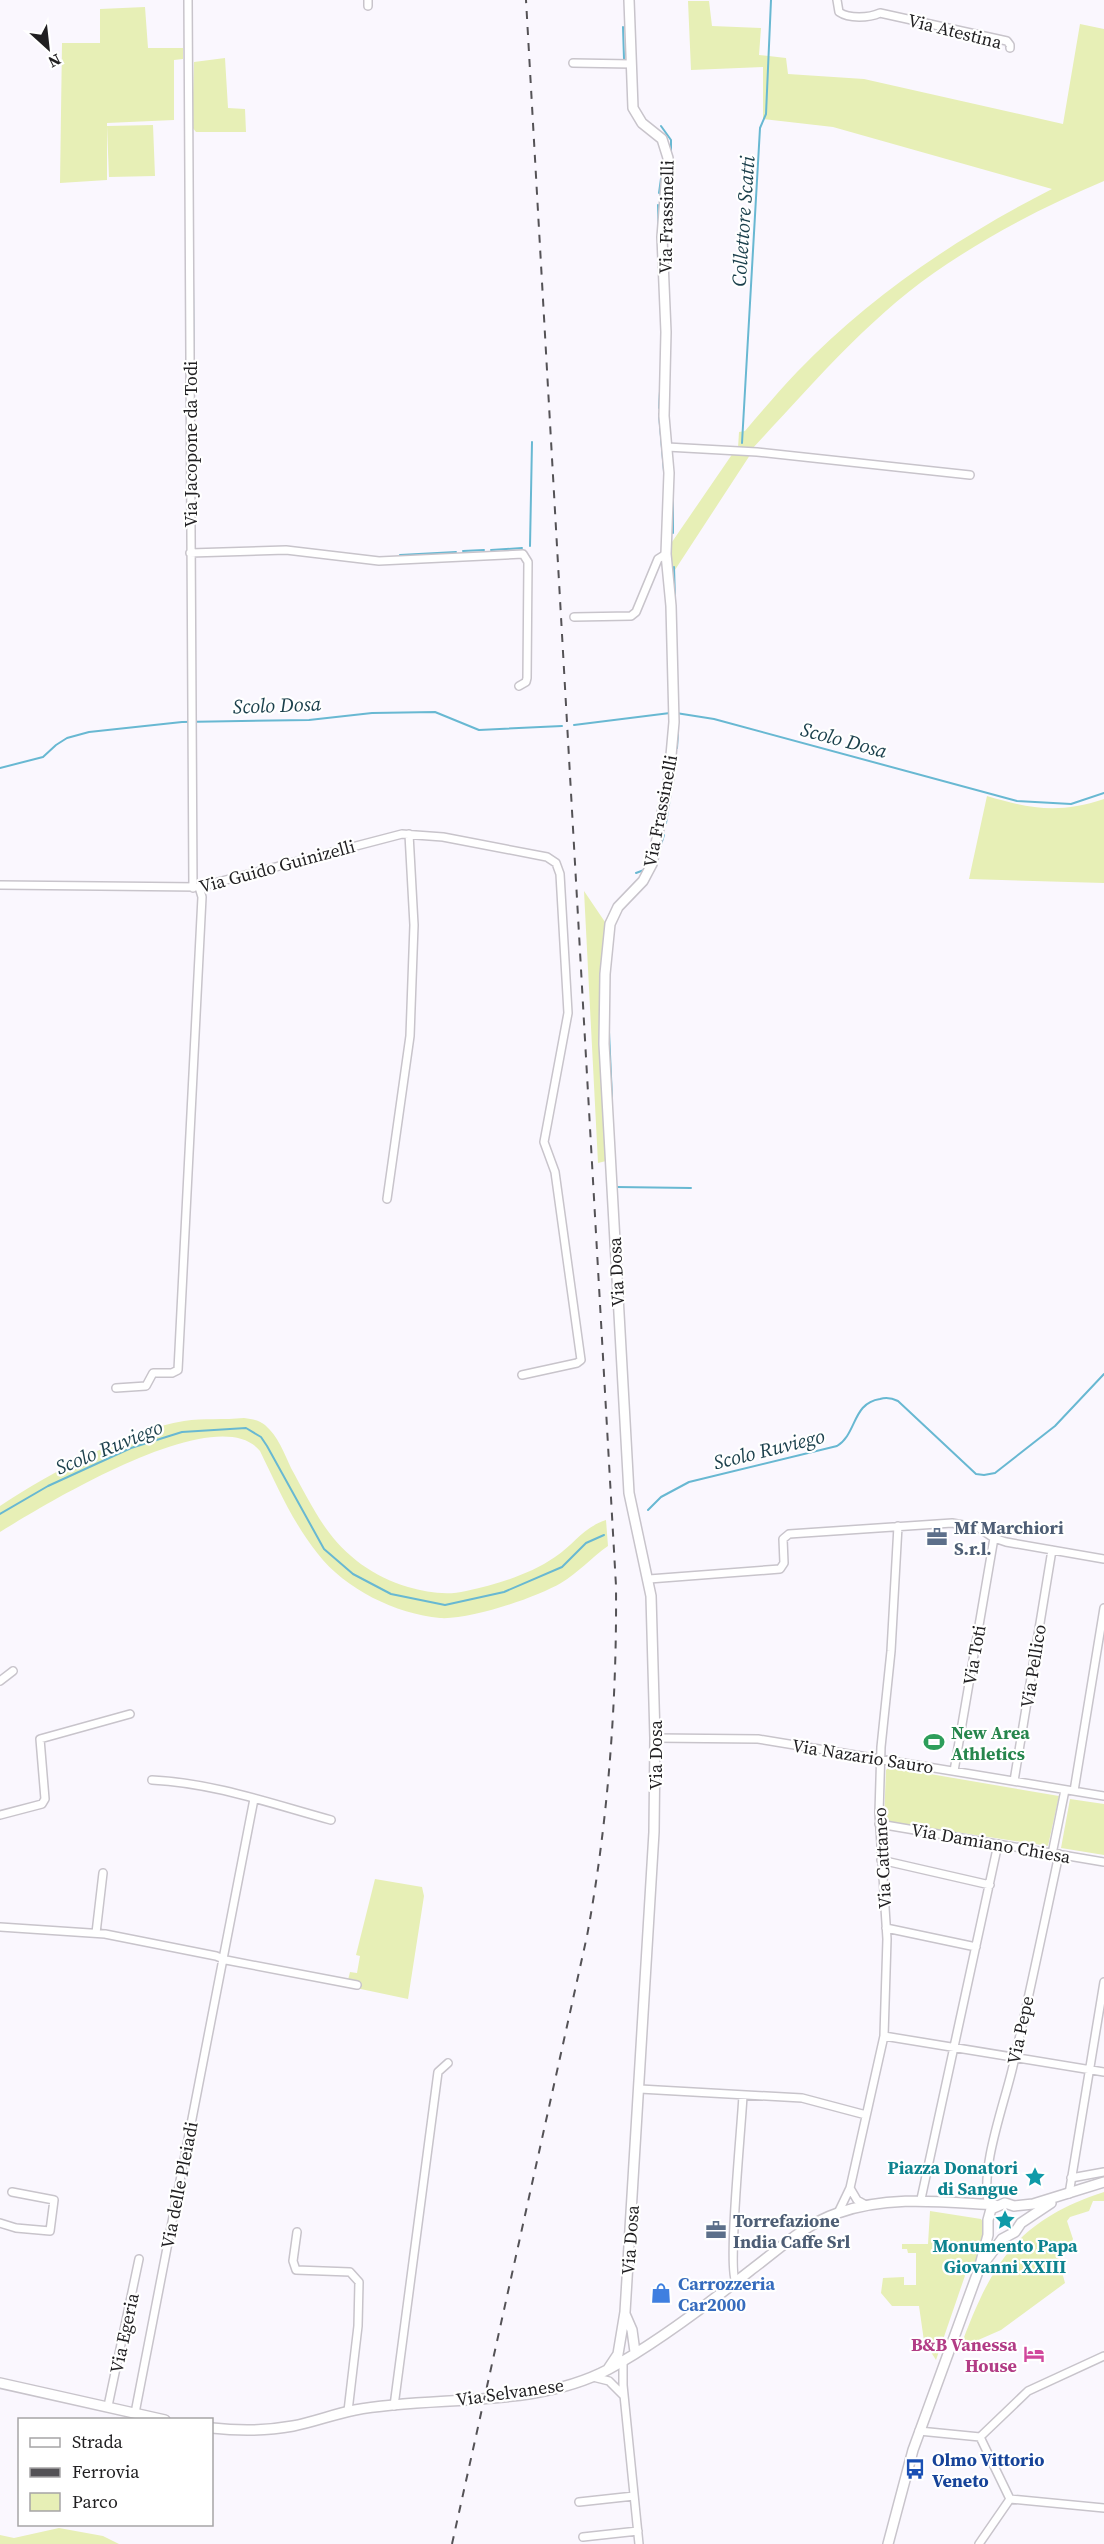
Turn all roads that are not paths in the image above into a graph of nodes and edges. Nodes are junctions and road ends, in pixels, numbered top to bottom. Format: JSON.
{"nodes":[{"id":1,"x":188,"y":0,"type":"edge"},
{"id":2,"x":629,"y":0,"type":"edge"},
{"id":3,"x":837,"y":0,"type":"edge"},
{"id":4,"x":1010,"y":48,"type":"dead end"},
{"id":5,"x":573,"y":63,"type":"dead end"},
{"id":6,"x":631,"y":64,"type":"junction"},
{"id":7,"x":667,"y":447,"type":"junction"},
{"id":8,"x":970,"y":475,"type":"dead end"},
{"id":9,"x":190,"y":553,"type":"junction"},
{"id":10,"x":666,"y":554,"type":"junction"},
{"id":11,"x":574,"y":617,"type":"dead end"},
{"id":12,"x":519,"y":686,"type":"dead end"},
{"id":13,"x":409,"y":834,"type":"junction"},
{"id":14,"x":0,"y":885,"type":"edge"},
{"id":15,"x":196,"y":888,"type":"junction"},
{"id":16,"x":387,"y":1199,"type":"dead end"},
{"id":17,"x":612,"y":1199,"type":"joint"},
{"id":18,"x":522,"y":1375,"type":"dead end"},
{"id":19,"x":116,"y":1388,"type":"dead end"},
{"id":20,"x":898,"y":1526,"type":"junction"},
{"id":21,"x":994,"y":1538,"type":"junction"},
{"id":22,"x":1052,"y":1550,"type":"junction"},
{"id":23,"x":1104,"y":1559,"type":"edge"},
{"id":24,"x":649,"y":1579,"type":"junction"},
{"id":25,"x":1104,"y":1608,"type":"edge"},
{"id":26,"x":13,"y":1671,"type":"dead end"},
{"id":27,"x":0,"y":1681,"type":"edge"},
{"id":28,"x":130,"y":1714,"type":"dead end"},
{"id":29,"x":655,"y":1738,"type":"junction"},
{"id":30,"x":881,"y":1759,"type":"junction"},
{"id":31,"x":954,"y":1771,"type":"junction"},
{"id":32,"x":152,"y":1780,"type":"dead end"},
{"id":33,"x":1014,"y":1781,"type":"junction"},
{"id":34,"x":1065,"y":1790,"type":"junction"},
{"id":35,"x":1074,"y":1791,"type":"junction"},
{"id":36,"x":1104,"y":1796,"type":"edge"},
{"id":37,"x":254,"y":1799,"type":"junction"},
{"id":38,"x":0,"y":1815,"type":"edge"},
{"id":39,"x":331,"y":1820,"type":"dead end"},
{"id":40,"x":879,"y":1824,"type":"junction"},
{"id":41,"x":998,"y":1845,"type":"junction"},
{"id":42,"x":1056,"y":1854,"type":"junction"},
{"id":43,"x":881,"y":1860,"type":"junction"},
{"id":44,"x":1104,"y":1862,"type":"edge"},
{"id":45,"x":103,"y":1873,"type":"dead end"},
{"id":46,"x":990,"y":1885,"type":"junction"},
{"id":47,"x":0,"y":1927,"type":"edge"},
{"id":48,"x":886,"y":1928,"type":"junction"},
{"id":49,"x":96,"y":1934,"type":"junction"},
{"id":50,"x":976,"y":1947,"type":"junction"},
{"id":51,"x":222,"y":1958,"type":"junction"},
{"id":52,"x":1104,"y":1982,"type":"edge"},
{"id":53,"x":357,"y":1985,"type":"dead end"},
{"id":54,"x":884,"y":2036,"type":"junction"},
{"id":55,"x":954,"y":2048,"type":"junction"},
{"id":56,"x":1015,"y":2057,"type":"junction"},
{"id":57,"x":448,"y":2063,"type":"dead end"},
{"id":58,"x":1089,"y":2070,"type":"junction"},
{"id":59,"x":1104,"y":2072,"type":"edge"},
{"id":60,"x":640,"y":2088,"type":"junction"},
{"id":61,"x":743,"y":2095,"type":"junction"},
{"id":62,"x":866,"y":2115,"type":"junction"},
{"id":63,"x":1104,"y":2172,"type":"edge"},
{"id":64,"x":1071,"y":2178,"type":"junction"},
{"id":65,"x":1104,"y":2182,"type":"edge"},
{"id":66,"x":850,"y":2188,"type":"junction"},
{"id":67,"x":12,"y":2192,"type":"dead end"},
{"id":68,"x":1065,"y":2196,"type":"junction"},
{"id":69,"x":921,"y":2199,"type":"junction"},
{"id":70,"x":937,"y":2201,"type":"junction"},
{"id":71,"x":866,"y":2205,"type":"junction"},
{"id":72,"x":992,"y":2205,"type":"junction"},
{"id":73,"x":1014,"y":2206,"type":"junction"},
{"id":74,"x":849,"y":2210,"type":"junction"},
{"id":75,"x":838,"y":2213,"type":"junction"},
{"id":76,"x":0,"y":2223,"type":"edge"},
{"id":77,"x":988,"y":2223,"type":"junction"},
{"id":78,"x":1020,"y":2223,"type":"junction"},
{"id":79,"x":297,"y":2232,"type":"dead end"},
{"id":80,"x":1005,"y":2236,"type":"junction"},
{"id":81,"x":140,"y":2259,"type":"dead end"},
{"id":82,"x":979,"y":2269,"type":"junction"},
{"id":83,"x":736,"y":2282,"type":"junction"},
{"id":84,"x":625,"y":2314,"type":"junction"},
{"id":85,"x":632,"y":2330,"type":"junction"},
{"id":86,"x":620,"y":2333,"type":"junction"},
{"id":87,"x":654,"y":2339,"type":"junction"},
{"id":88,"x":635,"y":2352,"type":"junction"},
{"id":89,"x":1104,"y":2356,"type":"edge"},
{"id":90,"x":623,"y":2360,"type":"junction"},
{"id":91,"x":608,"y":2369,"type":"junction"},
{"id":92,"x":591,"y":2377,"type":"junction"},
{"id":93,"x":0,"y":2383,"type":"edge"},
{"id":94,"x":624,"y":2397,"type":"junction"},
{"id":95,"x":108,"y":2406,"type":"junction"},
{"id":96,"x":394,"y":2406,"type":"junction"},
{"id":97,"x":135,"y":2412,"type":"junction"},
{"id":98,"x":348,"y":2412,"type":"junction"},
{"id":99,"x":158,"y":2418,"type":"edge"},
{"id":100,"x":213,"y":2428,"type":"edge"},
{"id":101,"x":919,"y":2431,"type":"junction"},
{"id":102,"x":980,"y":2437,"type":"junction"},
{"id":103,"x":634,"y":2496,"type":"junction"},
{"id":104,"x":1010,"y":2499,"type":"junction"},
{"id":105,"x":579,"y":2502,"type":"dead end"},
{"id":106,"x":1104,"y":2508,"type":"edge"},
{"id":107,"x":638,"y":2531,"type":"junction"},
{"id":108,"x":583,"y":2536,"type":"dead end"},
{"id":109,"x":889,"y":2543,"type":"edge"},
{"id":110,"x":639,"y":2544,"type":"edge"},
{"id":111,"x":979,"y":2544,"type":"edge"}],
"edges":[{"from":1,"to":9,"type":"street","name":"Via Jacopone da Todi"},
{"from":2,"to":6,"type":"street","name":"Via Frassinelli"},
{"from":3,"to":4,"type":"street","name":"Via Atestina"},
{"from":5,"to":6,"type":"street"},
{"from":6,"to":7,"type":"street","name":"Via Frassinelli"},
{"from":7,"to":8,"type":"street"},
{"from":7,"to":10,"type":"street","name":"Via Frassinelli"},
{"from":9,"to":12,"type":"street"},
{"from":9,"to":15,"type":"street","name":"Via Jacopone da Todi"},
{"from":10,"to":11,"type":"street"},
{"from":10,"to":17,"type":"street","name":"Via Frassinelli"},
{"from":13,"to":15,"type":"street","name":"Via Guido Guinizelli"},
{"from":13,"to":16,"type":"street"},
{"from":13,"to":18,"type":"street","name":"Via Guido Guinizelli"},
{"from":14,"to":15,"type":"street","name":"Via Guido Guinizelli"},
{"from":15,"to":19,"type":"street","name":"Via Jacopone da Todi"},
{"from":17,"to":24,"type":"street","name":"Via Dosa"},
{"from":20,"to":21,"type":"street"},
{"from":20,"to":24,"type":"street"},
{"from":20,"to":30,"type":"street","name":"Via Cattaneo"},
{"from":21,"to":22,"type":"street"},
{"from":21,"to":31,"type":"street","name":"Via Toti"},
{"from":22,"to":23,"type":"street"},
{"from":22,"to":33,"type":"street","name":"Via Pellico"},
{"from":24,"to":29,"type":"street","name":"Via Dosa"},
{"from":25,"to":35,"type":"street"},
{"from":26,"to":27,"type":"street"},
{"from":28,"to":38,"type":"street"},
{"from":29,"to":30,"type":"street","name":"Via Nazario Sauro"},
{"from":29,"to":60,"type":"street","name":"Via Dosa"},
{"from":30,"to":31,"type":"street","name":"Via Nazario Sauro"},
{"from":30,"to":40,"type":"street","name":"Via Cattaneo"},
{"from":31,"to":33,"type":"street","name":"Via Nazario Sauro"},
{"from":32,"to":37,"type":"street"},
{"from":33,"to":34,"type":"street","name":"Via Nazario Sauro"},
{"from":34,"to":35,"type":"street","name":"Via Nazario Sauro"},
{"from":34,"to":42,"type":"street","name":"Via Pepe"},
{"from":35,"to":36,"type":"street","name":"Via Nazario Sauro"},
{"from":37,"to":39,"type":"street"},
{"from":37,"to":51,"type":"street","name":"Via delle Pleiadi"},
{"from":40,"to":41,"type":"street","name":"Via Damiano Chiesa"},
{"from":40,"to":43,"type":"street","name":"Via Cattaneo"},
{"from":41,"to":42,"type":"street","name":"Via Damiano Chiesa"},
{"from":41,"to":46,"type":"street"},
{"from":42,"to":44,"type":"street","name":"Via Damiano Chiesa"},
{"from":42,"to":56,"type":"street","name":"Via Pepe"},
{"from":43,"to":46,"type":"street"},
{"from":43,"to":48,"type":"street","name":"Via Cattaneo"},
{"from":45,"to":49,"type":"street"},
{"from":46,"to":50,"type":"street"},
{"from":47,"to":49,"type":"street"},
{"from":48,"to":50,"type":"street"},
{"from":48,"to":54,"type":"street","name":"Via Cattaneo"},
{"from":49,"to":51,"type":"street"},
{"from":50,"to":55,"type":"street"},
{"from":51,"to":53,"type":"street"},
{"from":51,"to":97,"type":"street","name":"Via delle Pleiadi"},
{"from":52,"to":58,"type":"street"},
{"from":54,"to":55,"type":"street"},
{"from":54,"to":62,"type":"street","name":"Via Cattaneo"},
{"from":55,"to":56,"type":"street"},
{"from":55,"to":69,"type":"street"},
{"from":56,"to":58,"type":"street"},
{"from":56,"to":72,"type":"street","name":"Via Pepe"},
{"from":57,"to":96,"type":"street"},
{"from":58,"to":59,"type":"street"},
{"from":58,"to":64,"type":"street"},
{"from":60,"to":61,"type":"street"},
{"from":60,"to":84,"type":"street","name":"Via Dosa"},
{"from":61,"to":62,"type":"street"},
{"from":61,"to":83,"type":"street"},
{"from":62,"to":66,"type":"street","name":"Via Cattaneo"},
{"from":63,"to":64,"type":"street"},
{"from":64,"to":68,"type":"street"},
{"from":65,"to":68,"type":"street"},
{"from":66,"to":71,"type":"street"},
{"from":66,"to":74,"type":"street","name":"Via Cattaneo"},
{"from":66,"to":75,"type":"street","name":"Via Cattaneo"},
{"from":67,"to":76,"type":"street"},
{"from":68,"to":73,"type":"street"},
{"from":68,"to":78,"type":"street"},
{"from":69,"to":70,"type":"street","name":"Via Selvanese"},
{"from":69,"to":71,"type":"street","name":"Via Selvanese"},
{"from":70,"to":72,"type":"street","name":"Via Selvanese"},
{"from":70,"to":77,"type":"street","name":"Via Selvanese"},
{"from":71,"to":74,"type":"street","name":"Via Selvanese"},
{"from":72,"to":73,"type":"street"},
{"from":72,"to":77,"type":"street"},
{"from":73,"to":78,"type":"street"},
{"from":74,"to":75,"type":"street","name":"Via Selvanese"},
{"from":75,"to":83,"type":"street","name":"Via Selvanese"},
{"from":77,"to":80,"type":"street"},
{"from":77,"to":82,"type":"street"},
{"from":78,"to":80,"type":"street"},
{"from":79,"to":98,"type":"street"},
{"from":80,"to":82,"type":"street"},
{"from":81,"to":95,"type":"street","name":"Via Egeria"},
{"from":82,"to":101,"type":"street"},
{"from":83,"to":87,"type":"street","name":"Via Selvanese"},
{"from":84,"to":85,"type":"street"},
{"from":84,"to":86,"type":"street","name":"Via Dosa"},
{"from":85,"to":87,"type":"street"},
{"from":85,"to":88,"type":"street"},
{"from":86,"to":88,"type":"street"},
{"from":86,"to":91,"type":"street","name":"Via Dosa"},
{"from":87,"to":88,"type":"street","name":"Via Selvanese"},
{"from":88,"to":90,"type":"street","name":"Via Selvanese"},
{"from":89,"to":102,"type":"street"},
{"from":90,"to":91,"type":"street","name":"Via Selvanese"},
{"from":90,"to":94,"type":"street"},
{"from":91,"to":92,"type":"street","name":"Via Selvanese"},
{"from":92,"to":94,"type":"street"},
{"from":92,"to":96,"type":"street","name":"Via Selvanese"},
{"from":93,"to":95,"type":"street"},
{"from":94,"to":103,"type":"street"},
{"from":95,"to":97,"type":"street"},
{"from":96,"to":98,"type":"street","name":"Via Selvanese"},
{"from":97,"to":99,"type":"street"},
{"from":98,"to":100,"type":"street","name":"Via Selvanese"},
{"from":101,"to":102,"type":"street"},
{"from":101,"to":109,"type":"street"},
{"from":102,"to":104,"type":"street"},
{"from":103,"to":105,"type":"street"},
{"from":103,"to":107,"type":"street"},
{"from":104,"to":106,"type":"street"},
{"from":104,"to":111,"type":"street"},
{"from":107,"to":108,"type":"street"},
{"from":107,"to":110,"type":"street"}]}
